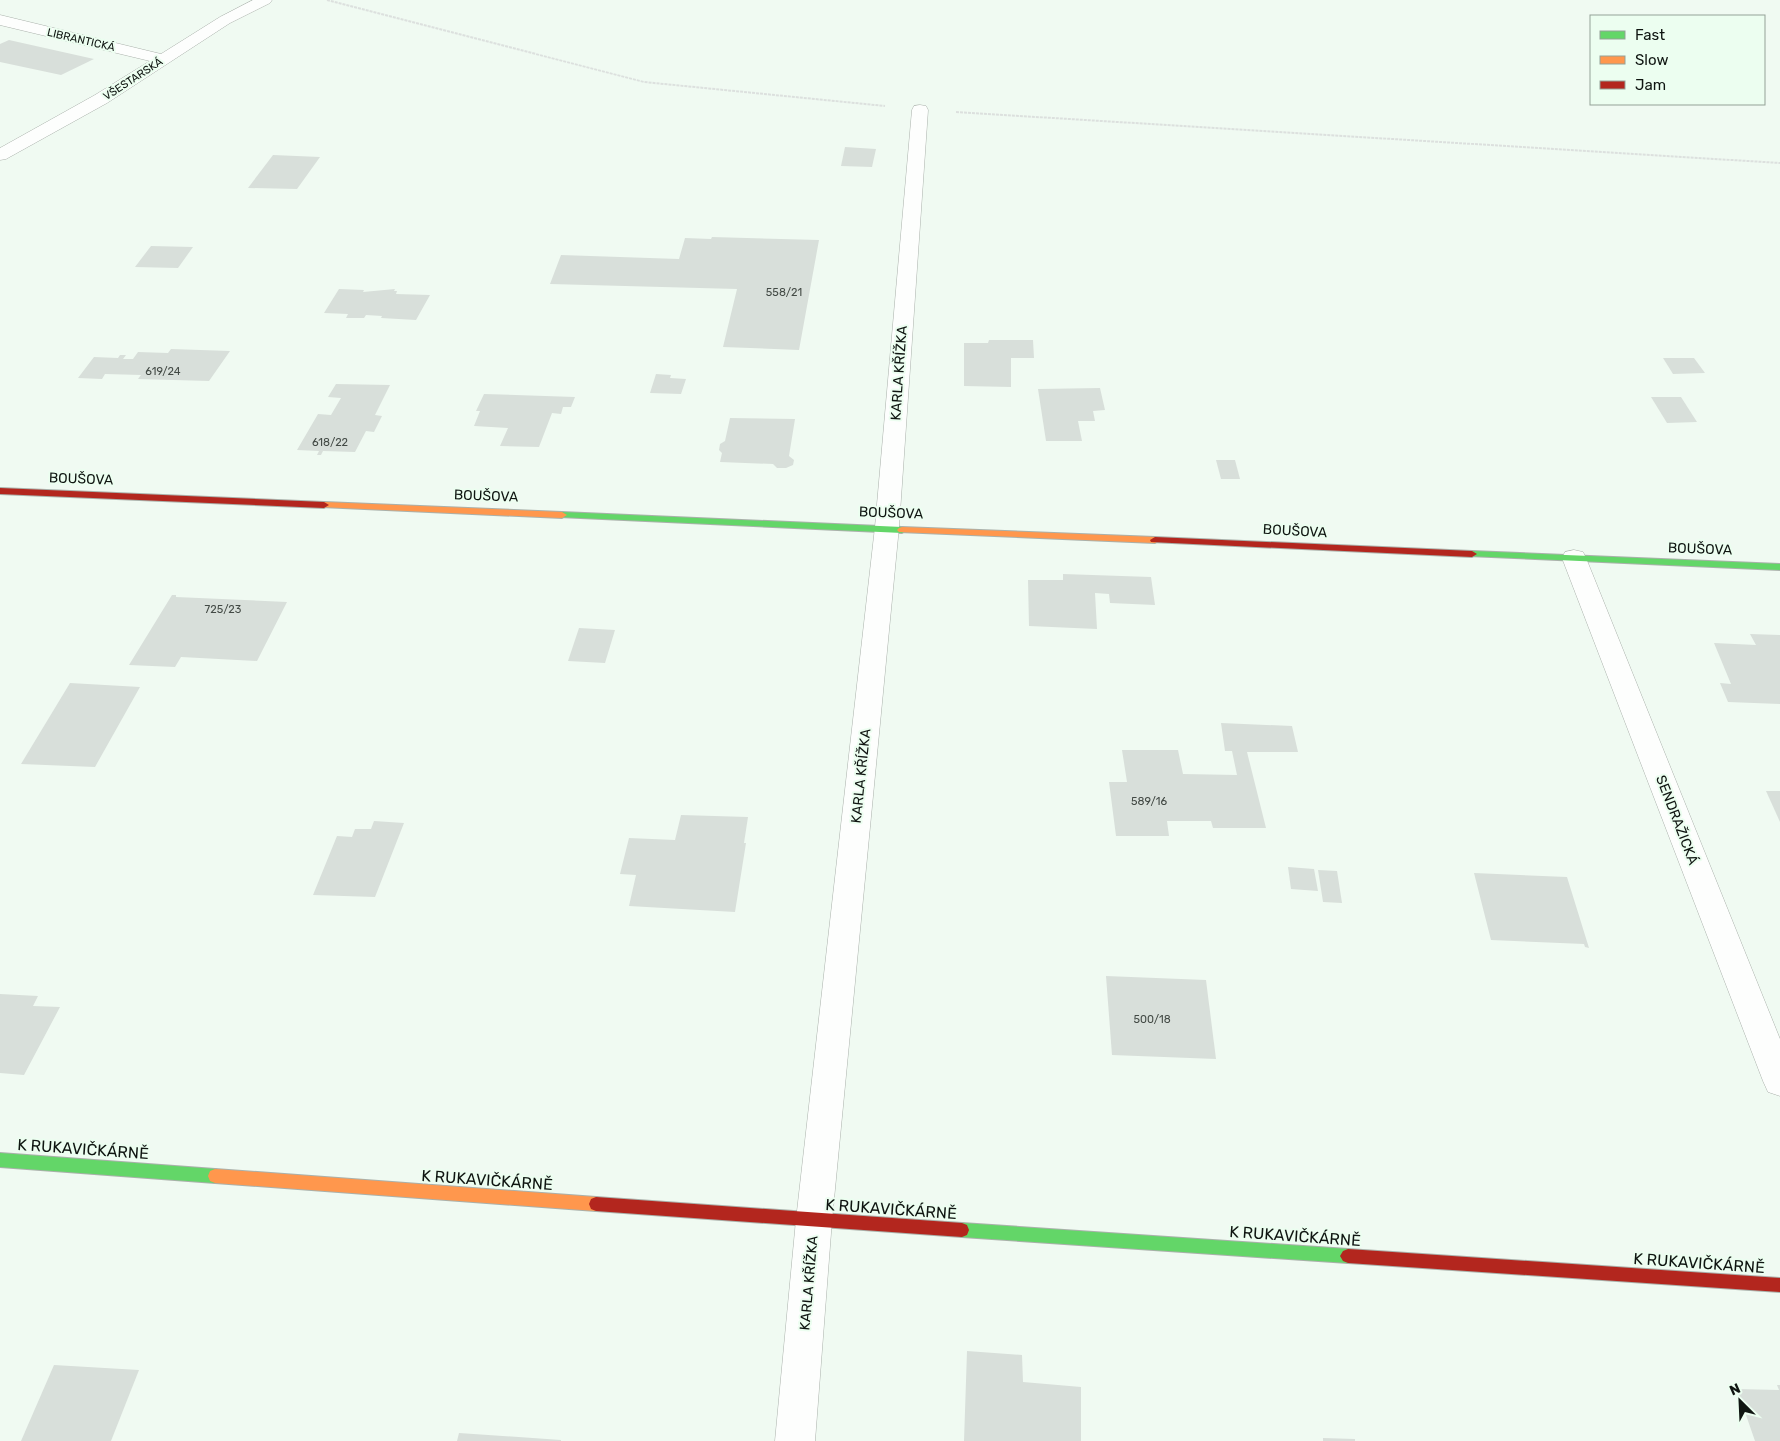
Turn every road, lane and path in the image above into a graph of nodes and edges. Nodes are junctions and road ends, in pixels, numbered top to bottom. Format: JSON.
{"nodes":[{"id":1,"x":265,"y":0,"type":"edge"},
{"id":2,"x":327,"y":0,"type":"edge"},
{"id":3,"x":0,"y":20,"type":"edge"},
{"id":4,"x":163,"y":59,"type":"junction"},
{"id":5,"x":920,"y":110,"type":"junction"},
{"id":6,"x":0,"y":155,"type":"edge"},
{"id":7,"x":1780,"y":163,"type":"edge"},
{"id":8,"x":0,"y":491,"type":"edge"},
{"id":9,"x":887,"y":528,"type":"junction"},
{"id":10,"x":1574,"y":558,"type":"junction"},
{"id":11,"x":1780,"y":567,"type":"edge"},
{"id":12,"x":1780,"y":1081,"type":"edge"},
{"id":13,"x":0,"y":1160,"type":"edge"},
{"id":14,"x":814,"y":1220,"type":"junction"},
{"id":15,"x":1780,"y":1285,"type":"edge"},
{"id":16,"x":795,"y":1441,"type":"edge"}],
"edges":[{"from":1,"to":4,"type":"street","name":"VŠESTARSKÁ"},
{"from":2,"to":5,"type":"path"},
{"from":3,"to":4,"type":"street","name":"LIBRANTICKÁ"},
{"from":4,"to":6,"type":"street","name":"VŠESTARSKÁ"},
{"from":5,"to":7,"type":"path"},
{"from":5,"to":9,"type":"street","name":"KARLA KŘÍŽKA"},
{"from":8,"to":9,"type":"street","name":"BOUŠOVA"},
{"from":9,"to":10,"type":"street","name":"BOUŠOVA"},
{"from":9,"to":14,"type":"street","name":"KARLA KŘÍŽKA"},
{"from":10,"to":11,"type":"street","name":"BOUŠOVA"},
{"from":10,"to":12,"type":"street","name":"SENDRAŽICKÁ"},
{"from":13,"to":14,"type":"street","name":"K RUKAVIČKÁRNĚ"},
{"from":14,"to":15,"type":"street","name":"K RUKAVIČKÁRNĚ"},
{"from":14,"to":16,"type":"street","name":"KARLA KŘÍŽKA"}]}
